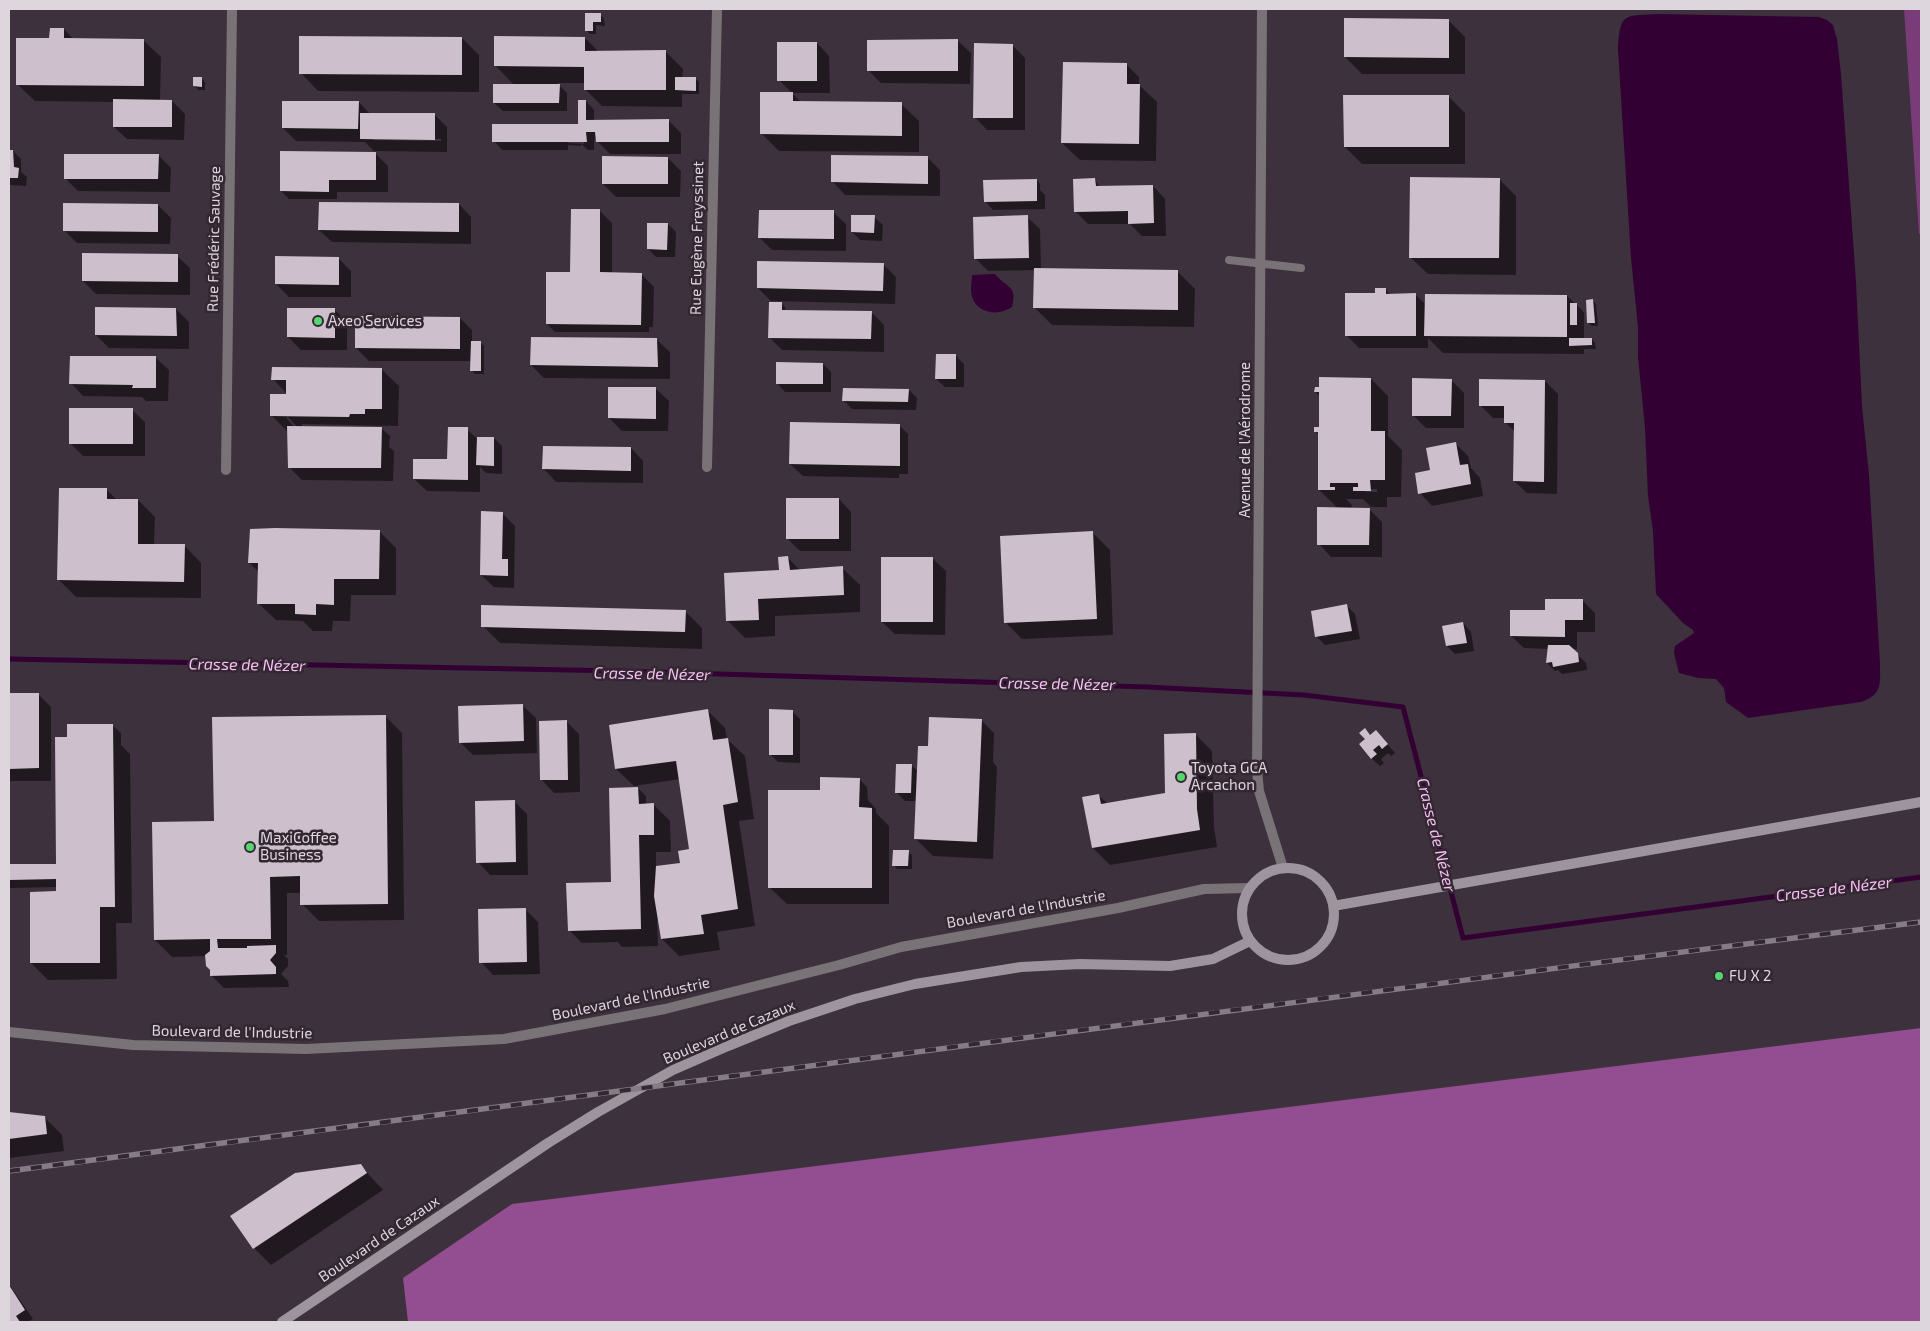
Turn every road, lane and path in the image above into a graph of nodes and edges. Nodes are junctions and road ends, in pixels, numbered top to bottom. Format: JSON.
{"nodes":[{"id":1,"x":232,"y":9,"type":"edge"},
{"id":2,"x":717,"y":9,"type":"edge"},
{"id":3,"x":1262,"y":9,"type":"edge"},
{"id":4,"x":1229,"y":260,"type":"dead end"},
{"id":5,"x":1261,"y":262,"type":"junction"},
{"id":6,"x":1301,"y":268,"type":"dead end"},
{"id":7,"x":707,"y":467,"type":"dead end"},
{"id":8,"x":226,"y":470,"type":"dead end"},
{"id":9,"x":1921,"y":802,"type":"edge"},
{"id":10,"x":1283,"y":868,"type":"junction"},
{"id":11,"x":1249,"y":888,"type":"junction"},
{"id":12,"x":1333,"y":906,"type":"junction"},
{"id":13,"x":1250,"y":941,"type":"junction"},
{"id":14,"x":9,"y":1032,"type":"edge"},
{"id":15,"x":282,"y":1322,"type":"edge"}],
"edges":[{"from":1,"to":8,"type":"street","name":"Rue Frédéric Sauvage"},
{"from":2,"to":7,"type":"street","name":"Rue Eugène Freyssinet"},
{"from":3,"to":5,"type":"street","name":"Avenue de l'Aérodrome"},
{"from":4,"to":5,"type":"lane"},
{"from":5,"to":6,"type":"lane"},
{"from":5,"to":10,"type":"street","name":"Avenue de l'Aérodrome"},
{"from":9,"to":12,"type":"main road"},
{"from":10,"to":11,"type":"main road"},
{"from":10,"to":12,"type":"main road"},
{"from":11,"to":13,"type":"main road"},
{"from":11,"to":14,"type":"street","name":"Boulevard de l'Industrie"},
{"from":12,"to":13,"type":"main road"},
{"from":13,"to":15,"type":"main road","name":"Boulevard de Cazaux"}]}
